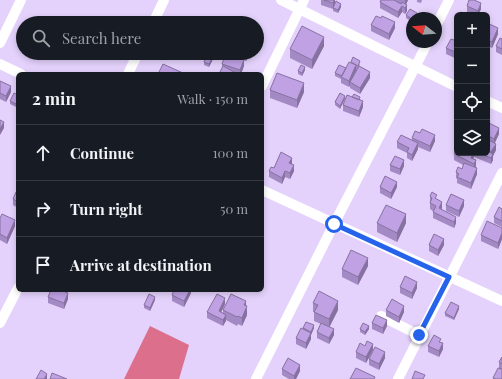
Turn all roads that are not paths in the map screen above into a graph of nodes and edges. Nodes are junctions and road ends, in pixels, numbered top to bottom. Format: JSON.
{"nodes":[{"id":1,"x":21,"y":0,"type":"edge"},
{"id":2,"x":164,"y":0,"type":"edge"},
{"id":3,"x":281,"y":0,"type":"edge"},
{"id":4,"x":449,"y":0,"type":"edge"},
{"id":5,"x":302,"y":5,"type":"edge"},
{"id":6,"x":442,"y":14,"type":"edge"},
{"id":7,"x":156,"y":16,"type":"edge"},
{"id":8,"x":0,"y":43,"type":"edge"},
{"id":9,"x":425,"y":48,"type":"edge"},
{"id":10,"x":135,"y":60,"type":"edge"},
{"id":11,"x":0,"y":64,"type":"edge"},
{"id":12,"x":415,"y":67,"type":"junction"},
{"id":13,"x":17,"y":72,"type":"edge"},
{"id":14,"x":129,"y":72,"type":"edge"},
{"id":15,"x":264,"y":82,"type":"edge"},
{"id":16,"x":454,"y":86,"type":"edge"},
{"id":17,"x":490,"y":102,"type":"edge"},
{"id":18,"x":502,"y":108,"type":"edge"},
{"id":19,"x":502,"y":173,"type":"edge"},
{"id":20,"x":264,"y":191,"type":"edge"},
{"id":21,"x":334,"y":224,"type":"junction"},
{"id":22,"x":449,"y":277,"type":"junction"},
{"id":23,"x":16,"y":292,"type":"edge"},
{"id":24,"x":502,"y":301,"type":"edge"},
{"id":25,"x":380,"y":316,"type":"edge"},
{"id":26,"x":0,"y":323,"type":"edge"},
{"id":27,"x":419,"y":335,"type":"junction"},
{"id":28,"x":256,"y":379,"type":"edge"},
{"id":29,"x":398,"y":379,"type":"edge"}],
"edges":[{"from":1,"to":8,"type":"street"},
{"from":2,"to":7,"type":"street"},
{"from":3,"to":5,"type":"street"},
{"from":4,"to":6,"type":"street"},
{"from":5,"to":12,"type":"street"},
{"from":5,"to":15,"type":"street"},
{"from":9,"to":12,"type":"street"},
{"from":10,"to":14,"type":"street"},
{"from":11,"to":13,"type":"street"},
{"from":12,"to":16,"type":"street"},
{"from":12,"to":21,"type":"street"},
{"from":17,"to":18,"type":"street"},
{"from":19,"to":22,"type":"street"},
{"from":20,"to":21,"type":"street"},
{"from":21,"to":22,"type":"street"},
{"from":21,"to":28,"type":"street"},
{"from":22,"to":24,"type":"street"},
{"from":22,"to":27,"type":"street"},
{"from":23,"to":26,"type":"street"},
{"from":25,"to":27,"type":"street"},
{"from":27,"to":29,"type":"street"}]}
